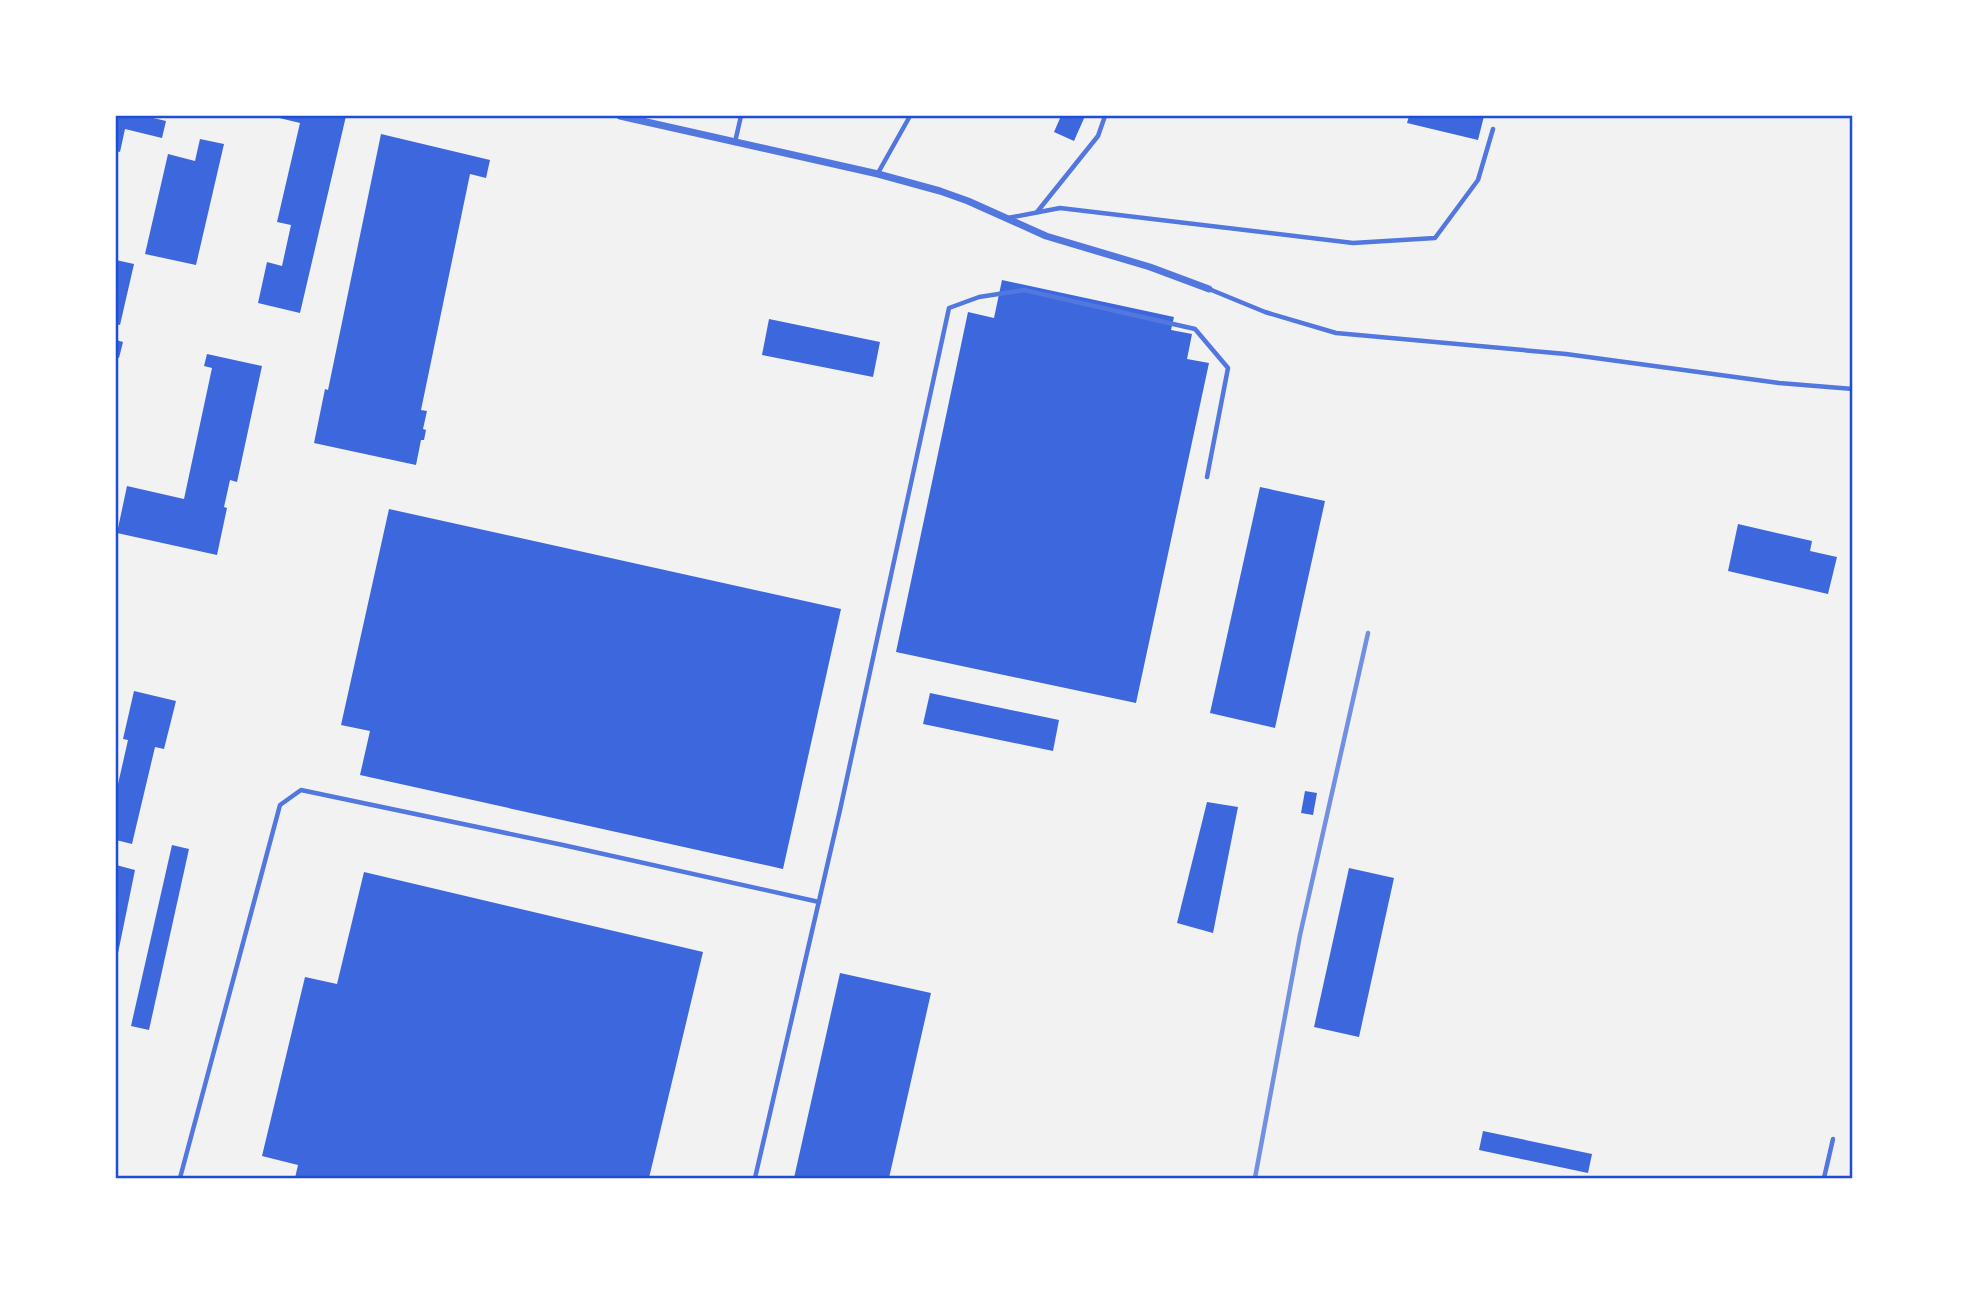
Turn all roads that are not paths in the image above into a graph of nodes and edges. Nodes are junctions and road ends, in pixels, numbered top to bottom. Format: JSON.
{"nodes":[{"id":1,"x":620,"y":116,"type":"edge"},
{"id":2,"x":741,"y":116,"type":"edge"},
{"id":3,"x":910,"y":116,"type":"edge"},
{"id":4,"x":1105,"y":116,"type":"edge"},
{"id":5,"x":1493,"y":129,"type":"dead end"},
{"id":6,"x":735,"y":142,"type":"junction"},
{"id":7,"x":878,"y":174,"type":"junction"},
{"id":8,"x":1037,"y":213,"type":"junction"},
{"id":9,"x":1007,"y":219,"type":"junction"},
{"id":10,"x":1209,"y":289,"type":"joint"},
{"id":11,"x":1853,"y":389,"type":"edge"},
{"id":12,"x":1207,"y":477,"type":"dead end"},
{"id":13,"x":819,"y":902,"type":"junction"},
{"id":14,"x":1833,"y":1139,"type":"dead end"},
{"id":15,"x":180,"y":1178,"type":"edge"},
{"id":16,"x":755,"y":1178,"type":"edge"},
{"id":17,"x":1824,"y":1178,"type":"edge"}],
"edges":[{"from":1,"to":6,"type":"street"},
{"from":2,"to":6,"type":"lane"},
{"from":3,"to":7,"type":"lane"},
{"from":4,"to":8,"type":"lane"},
{"from":5,"to":8,"type":"lane"},
{"from":6,"to":7,"type":"street"},
{"from":7,"to":9,"type":"street"},
{"from":8,"to":9,"type":"lane"},
{"from":9,"to":10,"type":"street"},
{"from":10,"to":11,"type":"lane"},
{"from":12,"to":13,"type":"lane"},
{"from":13,"to":15,"type":"lane"},
{"from":13,"to":16,"type":"lane"},
{"from":14,"to":17,"type":"lane"}]}
